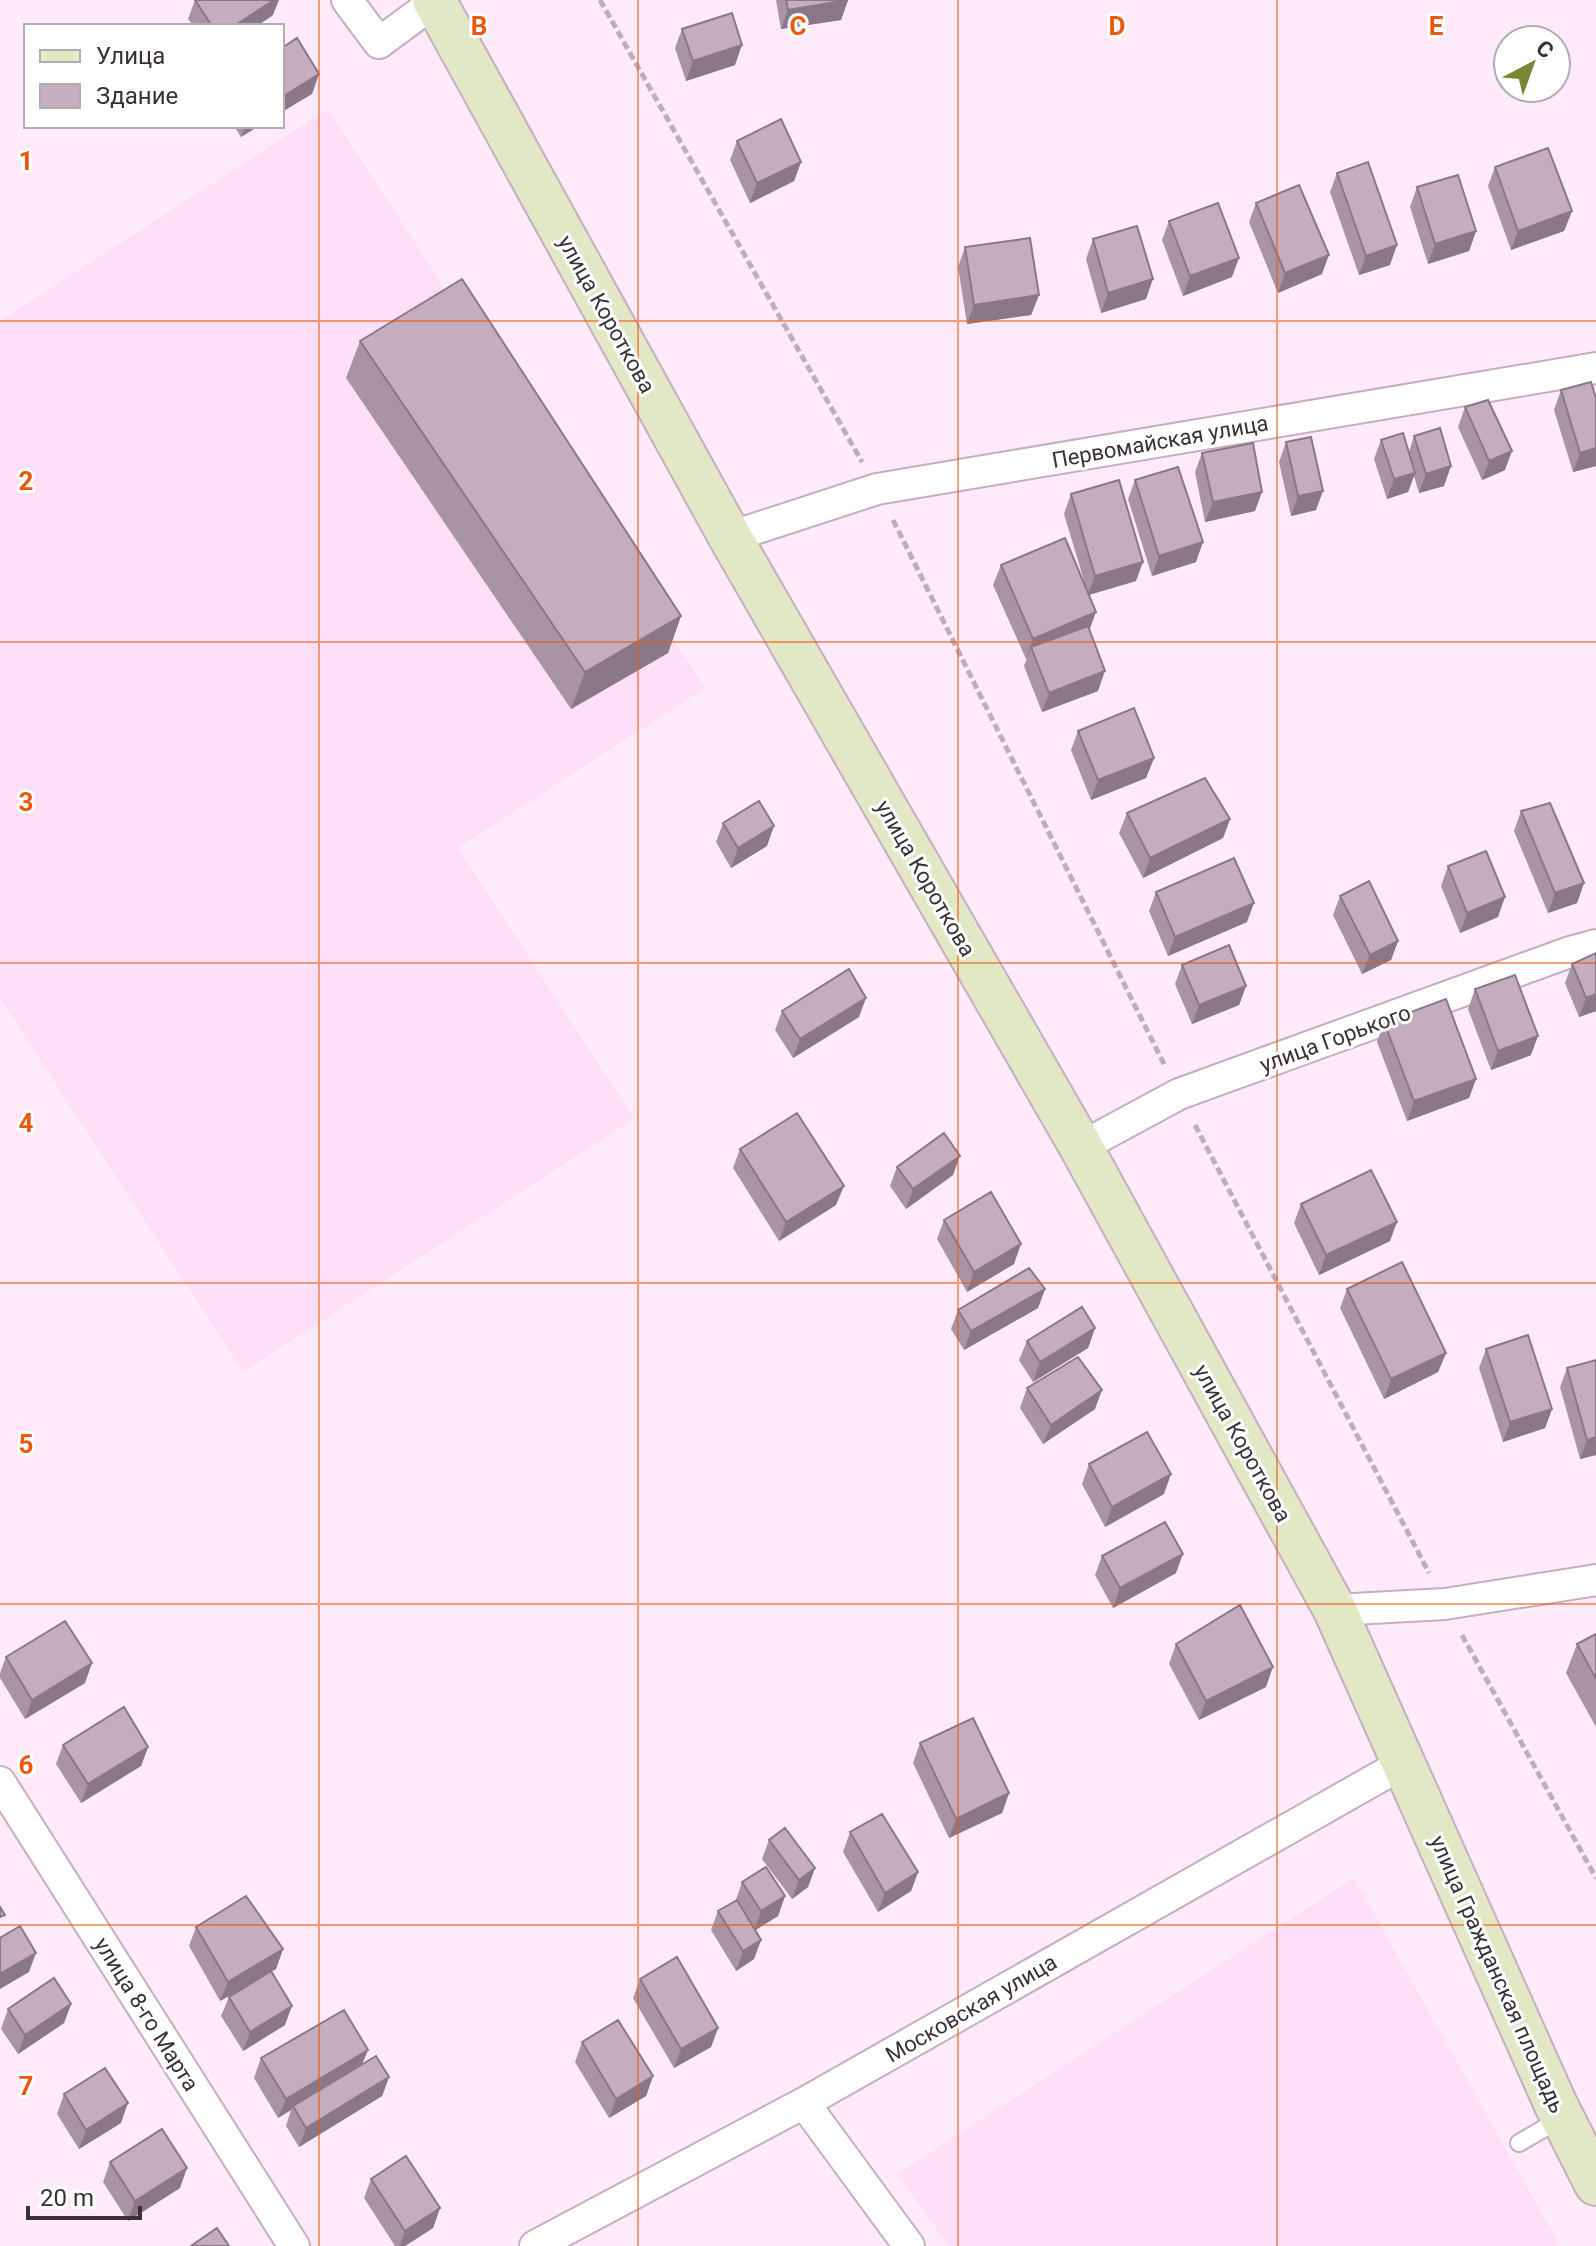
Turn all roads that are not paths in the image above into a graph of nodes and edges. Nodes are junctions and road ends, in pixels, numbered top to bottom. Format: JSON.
{"nodes":[{"id":1,"x":347,"y":0,"type":"edge"},
{"id":2,"x":435,"y":0,"type":"edge"},
{"id":3,"x":1596,"y":368,"type":"edge"},
{"id":4,"x":730,"y":537,"type":"junction"},
{"id":5,"x":1596,"y":945,"type":"edge"},
{"id":6,"x":1081,"y":1147,"type":"junction"},
{"id":7,"x":1596,"y":1580,"type":"edge"},
{"id":8,"x":1335,"y":1610,"type":"junction"},
{"id":9,"x":1404,"y":1763,"type":"junction"},
{"id":10,"x":0,"y":1782,"type":"edge"},
{"id":11,"x":804,"y":2103,"type":"junction"},
{"id":12,"x":1562,"y":2118,"type":"junction"},
{"id":13,"x":1519,"y":2143,"type":"dead end"},
{"id":14,"x":1592,"y":2166,"type":"edge"},
{"id":15,"x":294,"y":2246,"type":"edge"},
{"id":16,"x":535,"y":2246,"type":"edge"},
{"id":17,"x":909,"y":2246,"type":"edge"}],
"edges":[{"from":1,"to":2,"type":"street"},
{"from":2,"to":4,"type":"street","name":"улица Короткова"},
{"from":3,"to":4,"type":"street","name":"Первомайская улица"},
{"from":4,"to":6,"type":"street","name":"улица Короткова"},
{"from":5,"to":6,"type":"street","name":"улица Горького"},
{"from":6,"to":8,"type":"street","name":"улица Короткова"},
{"from":7,"to":8,"type":"street"},
{"from":8,"to":9,"type":"street","name":"улица Короткова"},
{"from":9,"to":11,"type":"street","name":"Московская улица"},
{"from":9,"to":12,"type":"street","name":"улица Гражданская площадь"},
{"from":10,"to":15,"type":"street","name":"улица 8-го Марта"},
{"from":11,"to":16,"type":"street","name":"Московская улица"},
{"from":11,"to":17,"type":"street"},
{"from":12,"to":13,"type":"lane"},
{"from":12,"to":14,"type":"street","name":"улица Гражданская площадь"}]}
